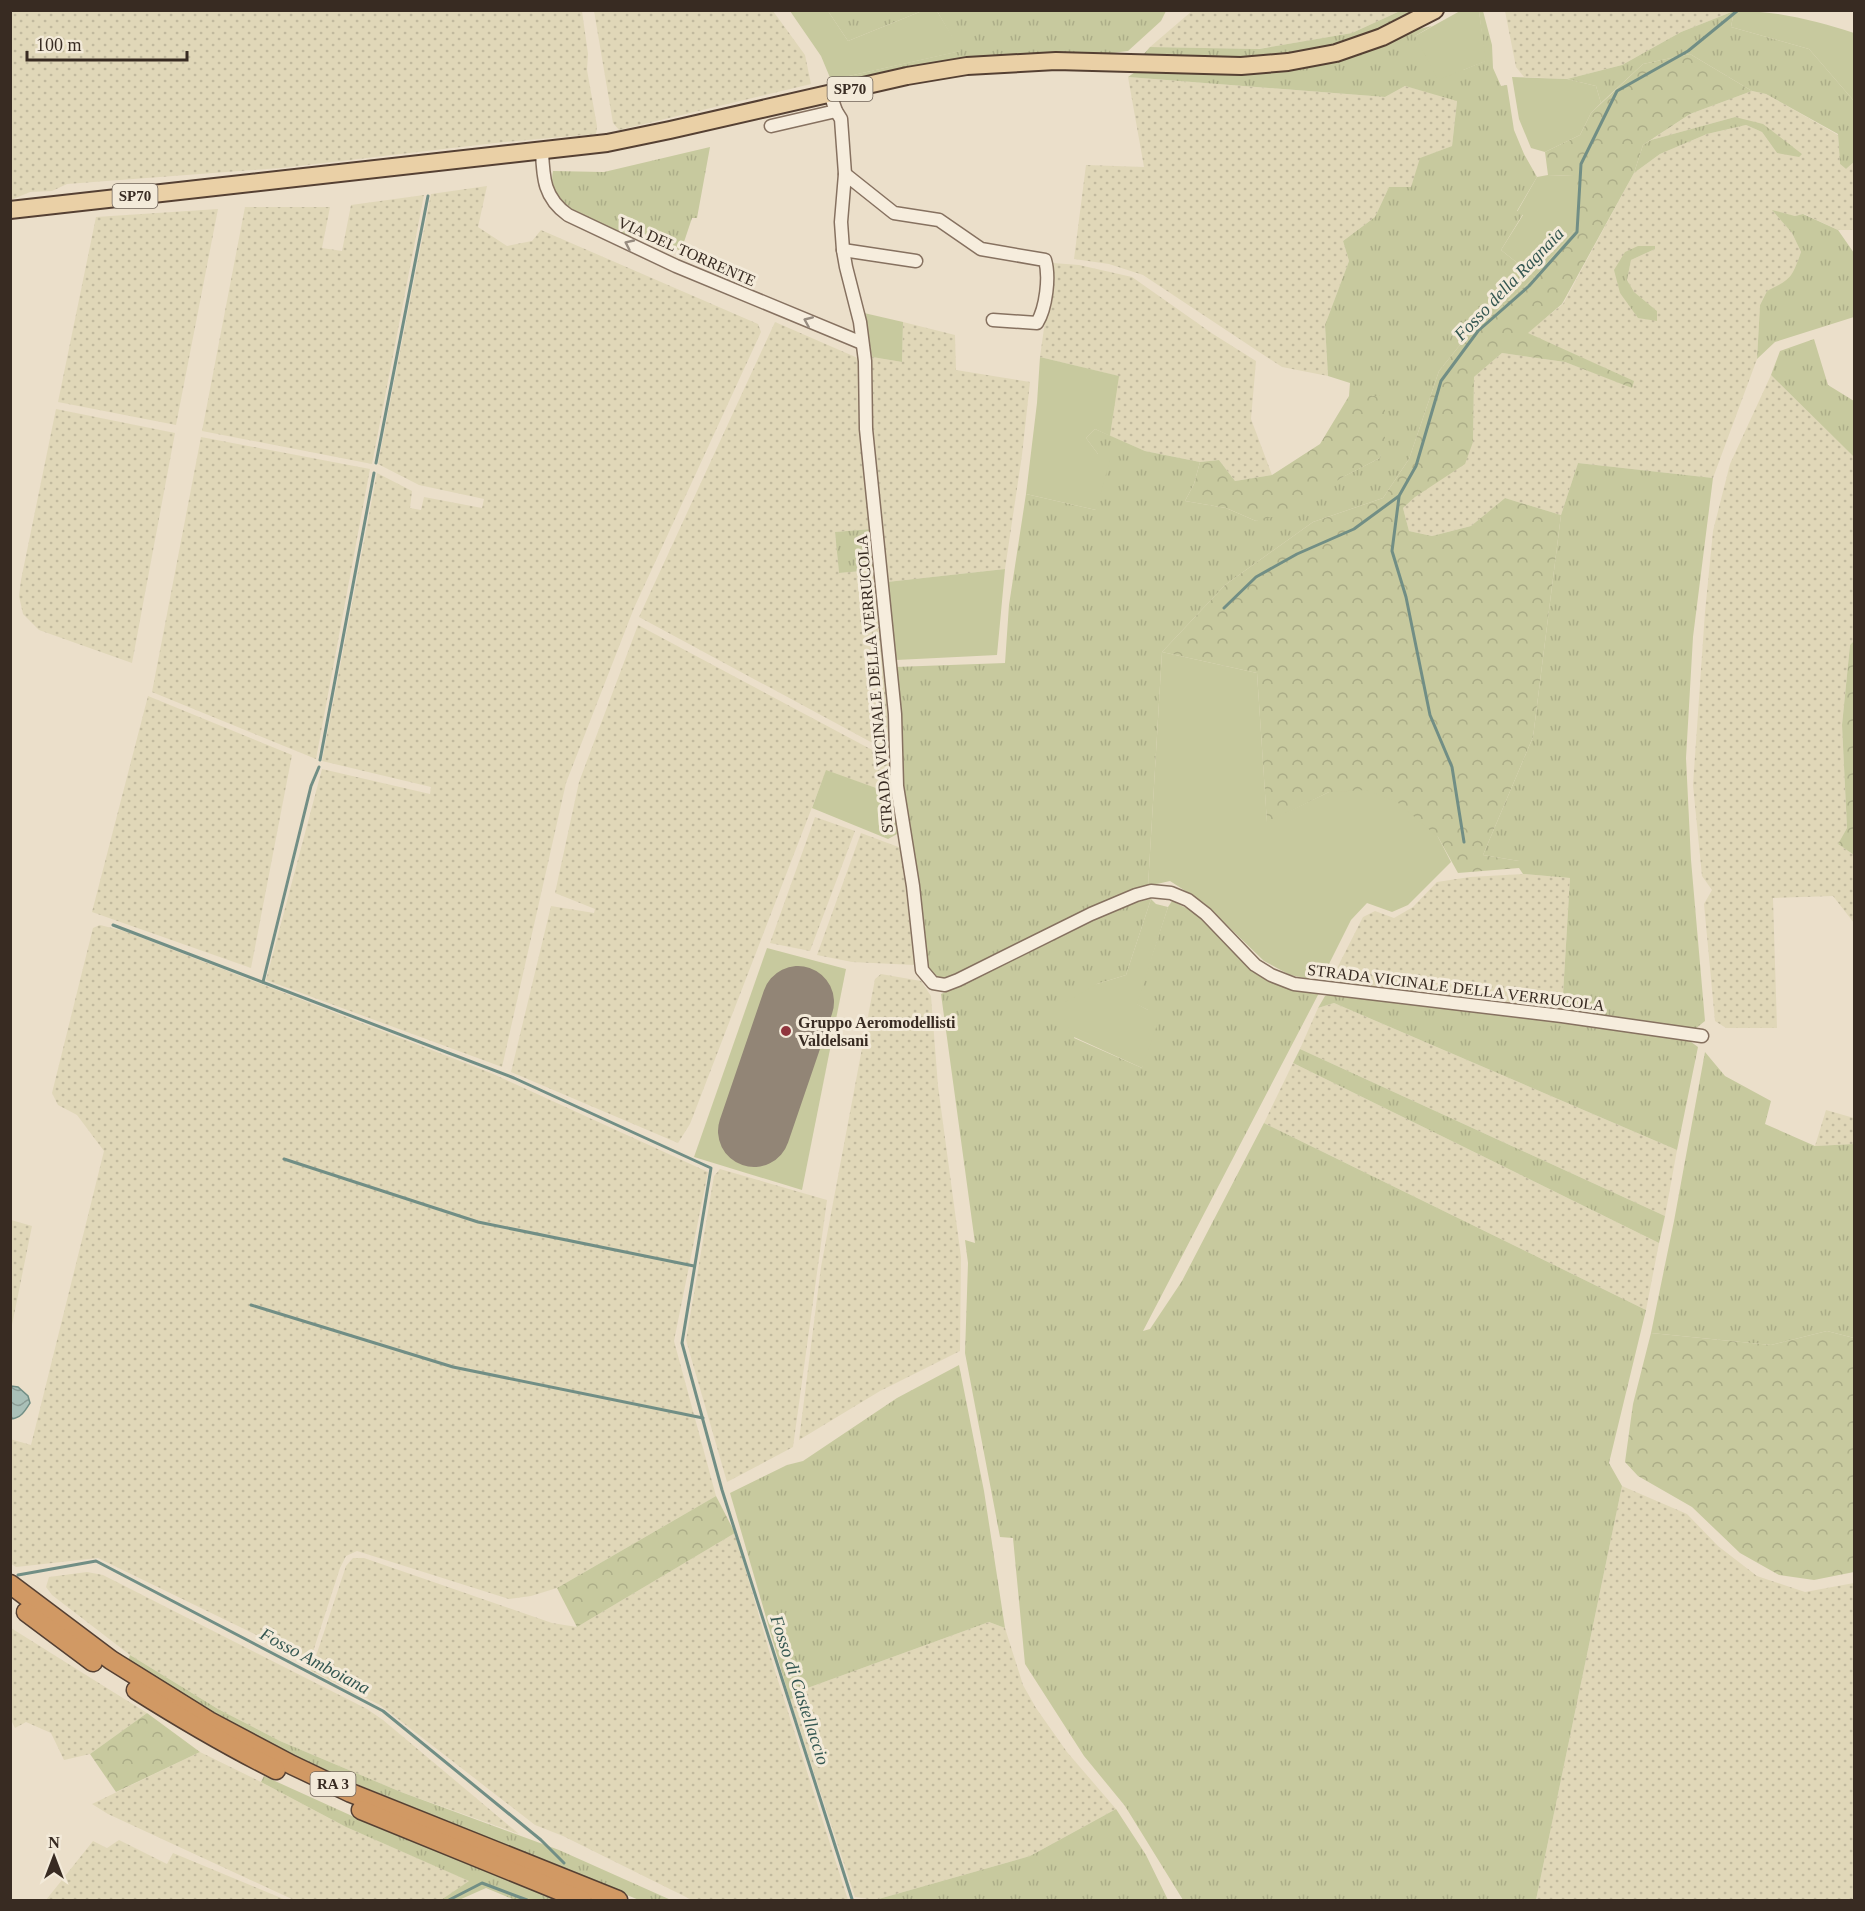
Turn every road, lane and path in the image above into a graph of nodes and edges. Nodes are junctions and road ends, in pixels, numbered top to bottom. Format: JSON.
{"nodes":[{"id":1,"x":1435,"y":10,"type":"edge"},
{"id":2,"x":830,"y":93,"type":"junction"},
{"id":3,"x":836,"y":111,"type":"junction"},
{"id":4,"x":771,"y":126,"type":"dead end"},
{"id":5,"x":542,"y":151,"type":"junction"},
{"id":6,"x":845,"y":174,"type":"junction"},
{"id":7,"x":10,"y":210,"type":"edge"},
{"id":8,"x":843,"y":250,"type":"junction"},
{"id":9,"x":916,"y":261,"type":"dead end"},
{"id":10,"x":993,"y":320,"type":"dead end"},
{"id":11,"x":862,"y":343,"type":"junction"},
{"id":12,"x":1702,"y":1036,"type":"dead end"},
{"id":13,"x":10,"y":1584,"type":"edge"},
{"id":14,"x":10,"y":1600,"type":"edge"},
{"id":15,"x":64,"y":1633,"type":"junction"},
{"id":16,"x":582,"y":1900,"type":"edge"},
{"id":17,"x":618,"y":1900,"type":"edge"}],
"edges":[{"from":1,"to":2,"type":"main road","number":"SP70"},
{"from":2,"to":3,"type":"street"},
{"from":2,"to":5,"type":"main road","number":"SP70"},
{"from":3,"to":4,"type":"street"},
{"from":3,"to":6,"type":"street"},
{"from":5,"to":7,"type":"main road","number":"SP70"},
{"from":11,"to":5,"type":"street","name":"VIA DEL TORRENTE","one_way":true},
{"from":6,"to":8,"type":"street"},
{"from":6,"to":10,"type":"street"},
{"from":8,"to":9,"type":"street"},
{"from":8,"to":11,"type":"street"},
{"from":11,"to":12,"type":"street","name":"STRADA VICINALE DELLA VERRUCOLA"},
{"from":13,"to":15,"type":"highway","number":"RA 3"},
{"from":14,"to":15,"type":"highway","number":"RA 3"},
{"from":15,"to":16,"type":"highway","number":"RA 3"},
{"from":15,"to":17,"type":"highway","number":"RA 3"}]}
